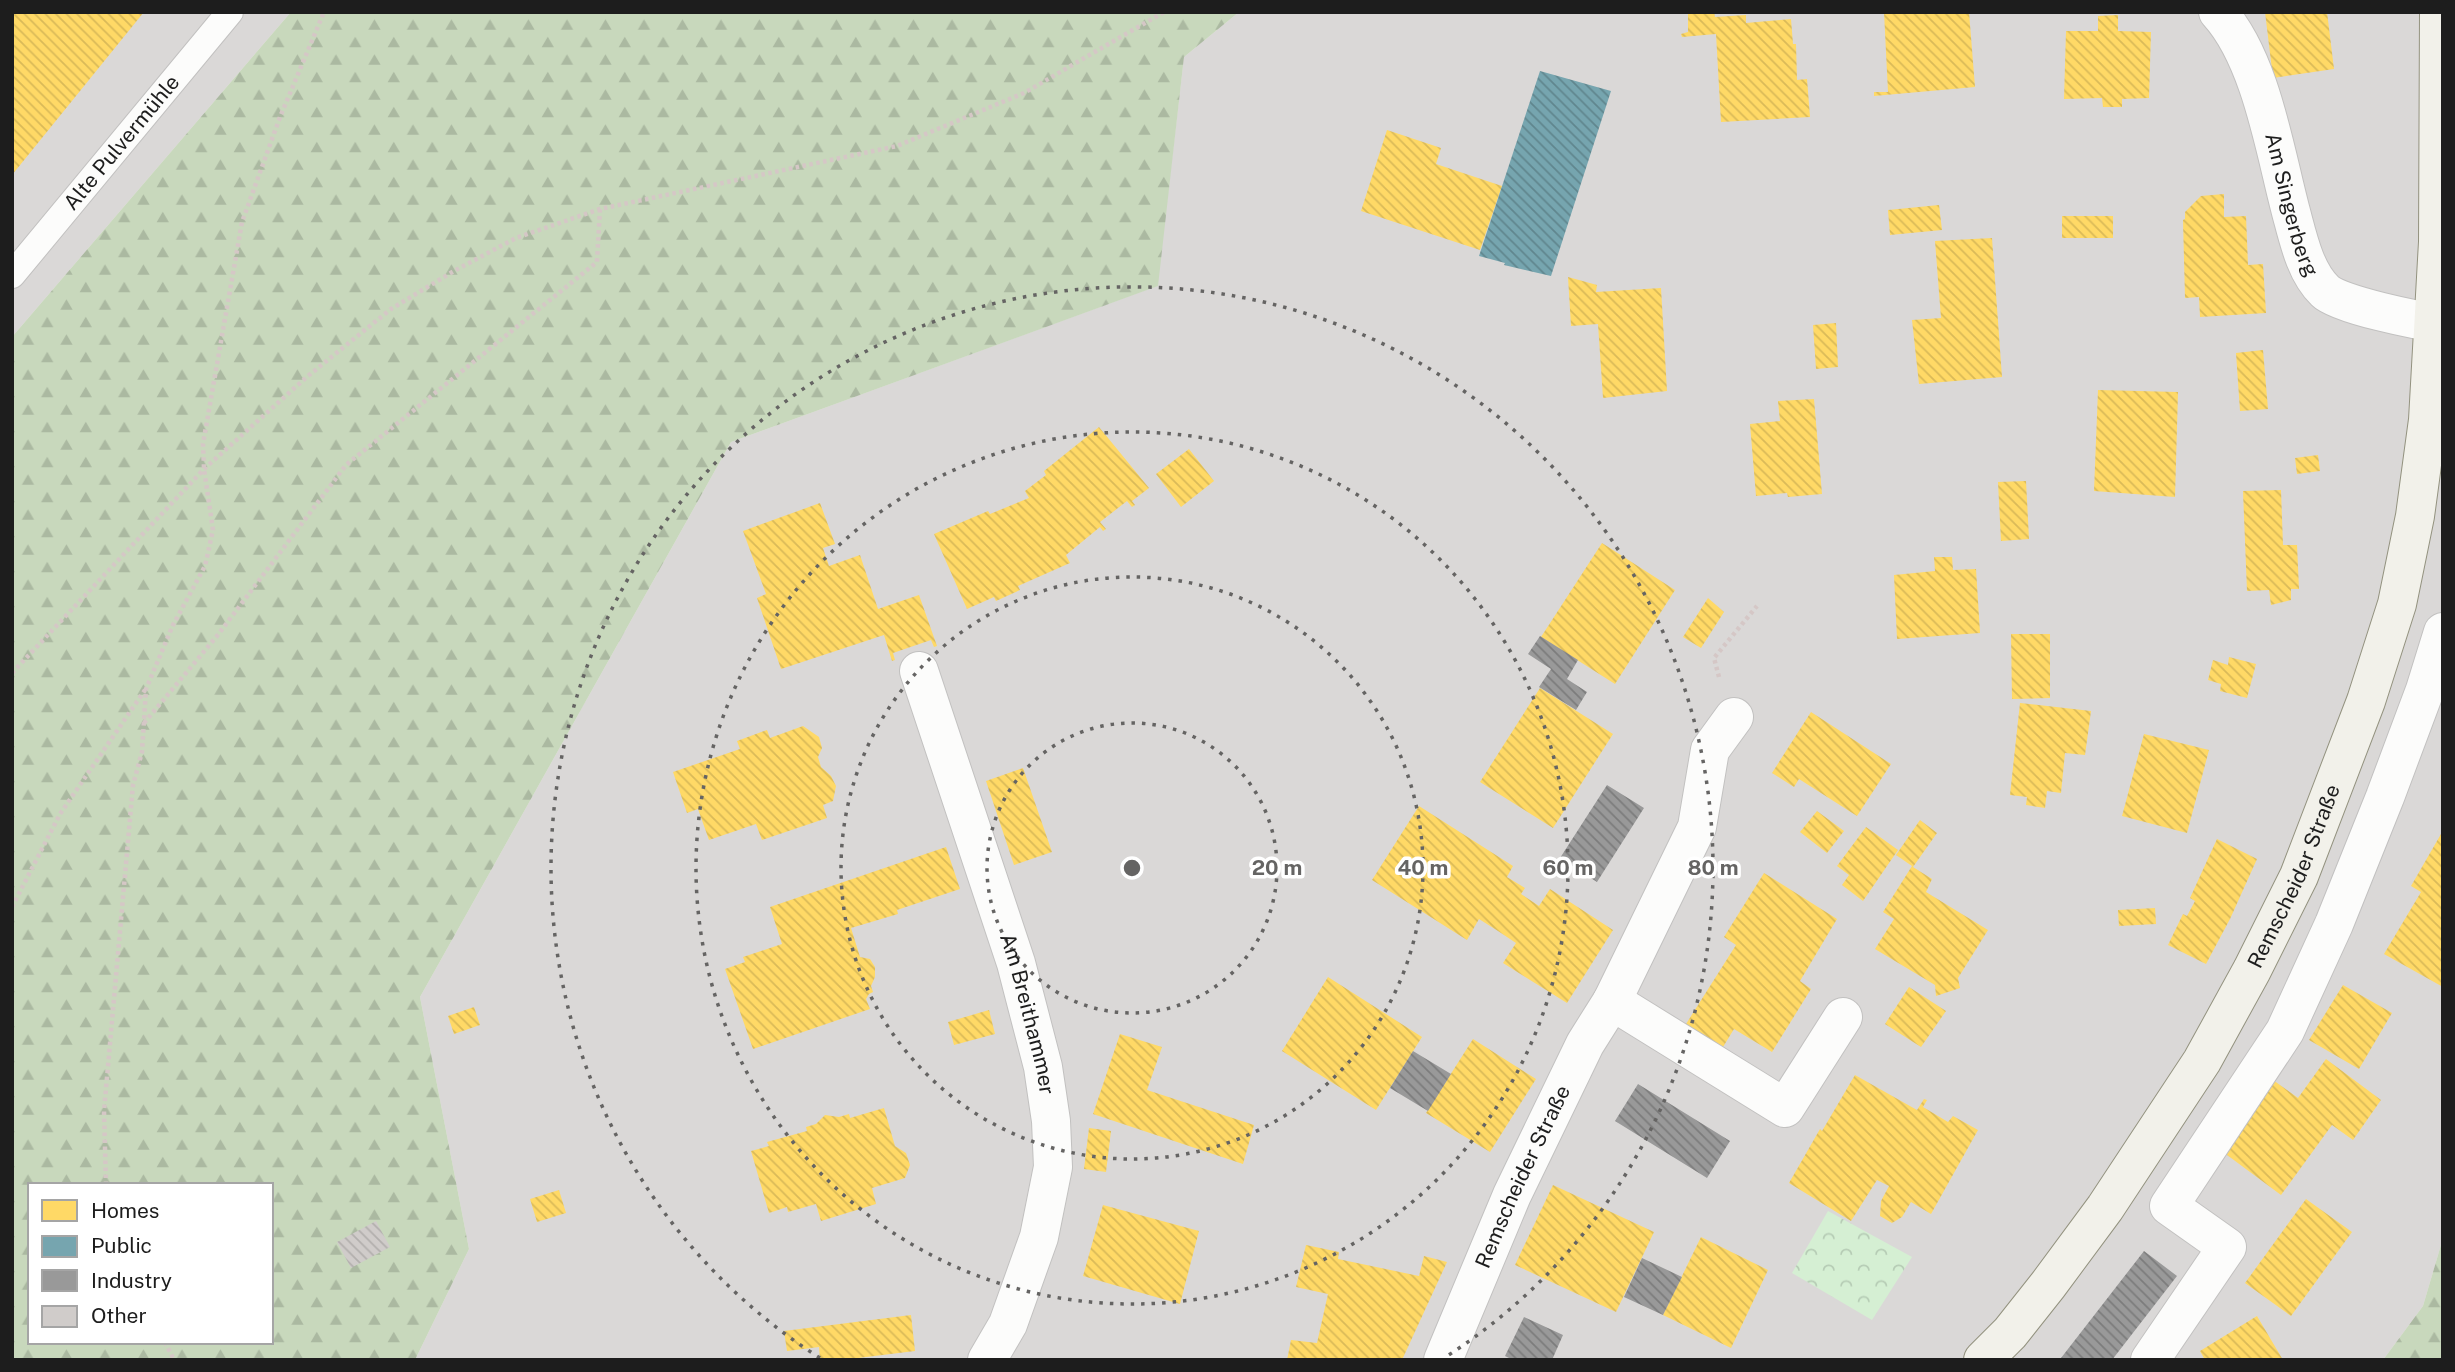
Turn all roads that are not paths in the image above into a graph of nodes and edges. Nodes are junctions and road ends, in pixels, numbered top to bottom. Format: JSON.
{"nodes":[{"id":1,"x":230,"y":12,"type":"edge"},
{"id":2,"x":2218,"y":12,"type":"edge"},
{"id":3,"x":2439,"y":12,"type":"edge"},
{"id":4,"x":12,"y":275,"type":"edge"},
{"id":5,"x":2439,"y":323,"type":"edge"},
{"id":6,"x":2443,"y":632,"type":"edge"},
{"id":7,"x":919,"y":671,"type":"dead end"},
{"id":8,"x":1734,"y":717,"type":"road end"},
{"id":9,"x":1612,"y":1001,"type":"junction"},
{"id":10,"x":1843,"y":1017,"type":"dead end"},
{"id":11,"x":987,"y":1360,"type":"edge"},
{"id":12,"x":1443,"y":1360,"type":"edge"},
{"id":13,"x":1983,"y":1360,"type":"edge"},
{"id":14,"x":2150,"y":1360,"type":"edge"}],
"edges":[{"from":1,"to":4,"type":"lane","name":"Alte Pulvermühle"},
{"from":2,"to":5,"type":"street","name":"Am Singerberg"},
{"from":3,"to":5,"type":"main road","name":"Remscheider Straße"},
{"from":5,"to":13,"type":"main road","name":"Remscheider Straße"},
{"from":6,"to":14,"type":"street"},
{"from":7,"to":11,"type":"street","name":"Am Breithammer"},
{"from":8,"to":9,"type":"street","name":"Remscheider Straße"},
{"from":9,"to":10,"type":"street"},
{"from":9,"to":12,"type":"street","name":"Remscheider Straße"}]}
